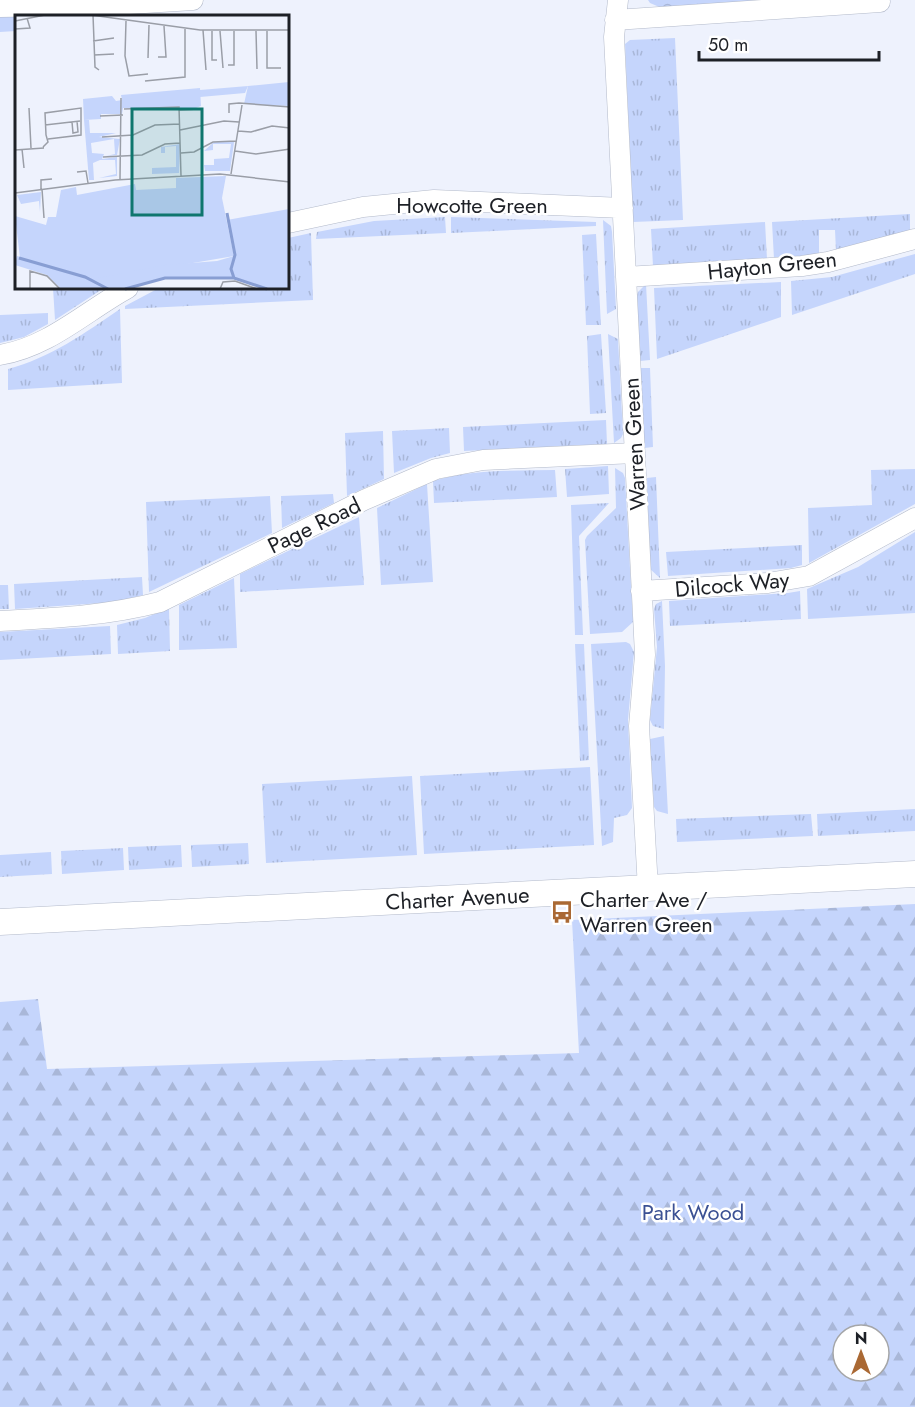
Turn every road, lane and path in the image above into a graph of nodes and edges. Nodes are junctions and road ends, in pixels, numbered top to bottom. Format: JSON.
{"nodes":[{"id":1,"x":193,"y":0,"type":"edge"},
{"id":2,"x":618,"y":0,"type":"edge"},
{"id":3,"x":880,"y":2,"type":"dead end"},
{"id":4,"x":0,"y":7,"type":"edge"},
{"id":5,"x":615,"y":20,"type":"junction"},
{"id":6,"x":622,"y":208,"type":"junction"},
{"id":7,"x":290,"y":223,"type":"edge"},
{"id":8,"x":915,"y":239,"type":"edge"},
{"id":9,"x":627,"y":277,"type":"junction"},
{"id":10,"x":125,"y":290,"type":"edge"},
{"id":11,"x":0,"y":355,"type":"edge"},
{"id":12,"x":635,"y":453,"type":"junction"},
{"id":13,"x":915,"y":518,"type":"edge"},
{"id":14,"x":641,"y":591,"type":"junction"},
{"id":15,"x":0,"y":621,"type":"edge"},
{"id":16,"x":915,"y":874,"type":"edge"},
{"id":17,"x":648,"y":889,"type":"junction"},
{"id":18,"x":0,"y":922,"type":"edge"}],
"edges":[{"from":1,"to":4,"type":"street"},
{"from":2,"to":5,"type":"street","name":"Warren Green"},
{"from":3,"to":5,"type":"street"},
{"from":5,"to":6,"type":"street","name":"Warren Green"},
{"from":6,"to":7,"type":"street","name":"Howcotte Green"},
{"from":6,"to":9,"type":"street","name":"Warren Green"},
{"from":8,"to":9,"type":"street","name":"Hayton Green"},
{"from":9,"to":12,"type":"street","name":"Warren Green"},
{"from":10,"to":11,"type":"street"},
{"from":12,"to":14,"type":"street","name":"Warren Green"},
{"from":12,"to":15,"type":"street","name":"Page Road"},
{"from":13,"to":14,"type":"street","name":"Dilcock Way"},
{"from":14,"to":17,"type":"street","name":"Warren Green"},
{"from":16,"to":17,"type":"street","name":"Charter Avenue"},
{"from":17,"to":18,"type":"street","name":"Charter Avenue"}]}
